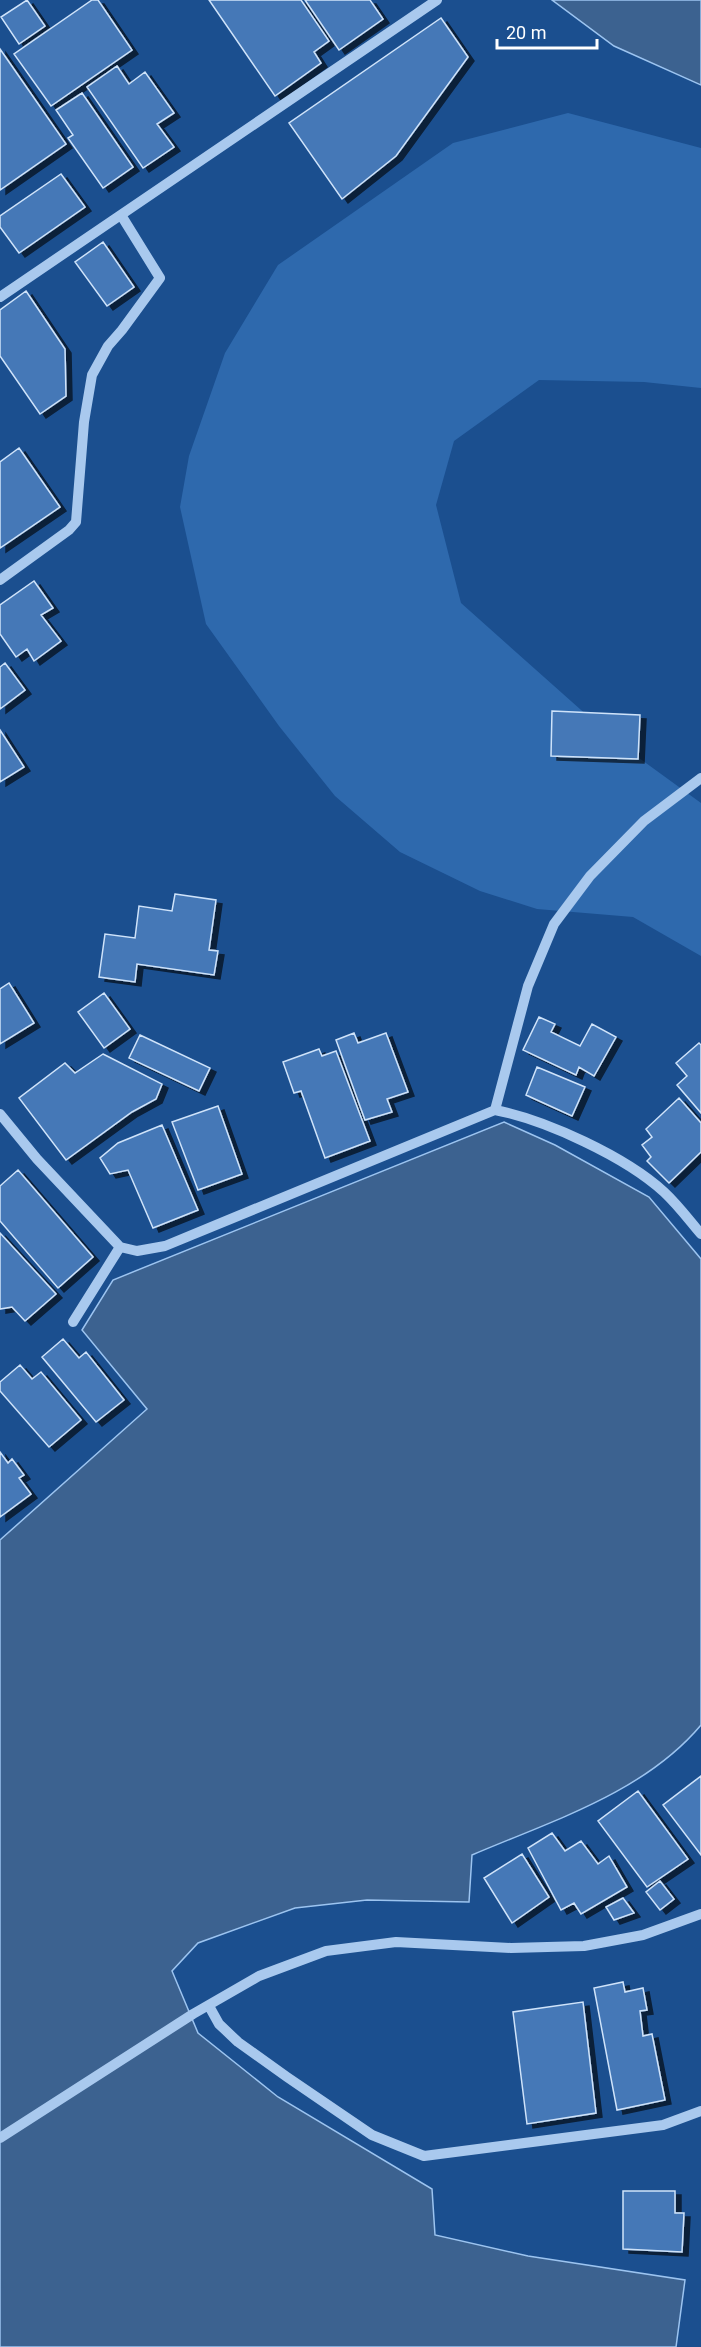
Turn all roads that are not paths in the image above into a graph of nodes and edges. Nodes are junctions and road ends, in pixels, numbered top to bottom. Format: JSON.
{"nodes":[{"id":1,"x":437,"y":0,"type":"edge"},
{"id":2,"x":121,"y":216,"type":"junction"},
{"id":3,"x":0,"y":297,"type":"edge"},
{"id":4,"x":0,"y":580,"type":"edge"},
{"id":5,"x":701,"y":778,"type":"edge"},
{"id":6,"x":495,"y":1110,"type":"junction"},
{"id":7,"x":0,"y":1114,"type":"edge"},
{"id":8,"x":701,"y":1234,"type":"edge"},
{"id":9,"x":120,"y":1247,"type":"junction"},
{"id":10,"x":73,"y":1322,"type":"dead end"},
{"id":11,"x":701,"y":1914,"type":"edge"},
{"id":12,"x":209,"y":2006,"type":"junction"},
{"id":13,"x":701,"y":2111,"type":"edge"},
{"id":14,"x":0,"y":2138,"type":"edge"}],
"edges":[{"from":1,"to":2,"type":"street"},
{"from":2,"to":3,"type":"street"},
{"from":2,"to":4,"type":"street"},
{"from":5,"to":6,"type":"street"},
{"from":6,"to":8,"type":"street"},
{"from":6,"to":9,"type":"street"},
{"from":7,"to":9,"type":"street"},
{"from":9,"to":10,"type":"street"},
{"from":11,"to":12,"type":"street"},
{"from":12,"to":13,"type":"street"},
{"from":12,"to":14,"type":"street"}]}
